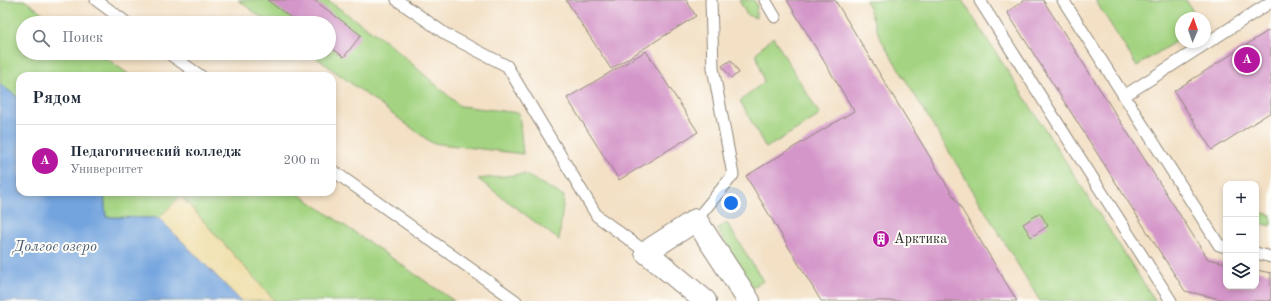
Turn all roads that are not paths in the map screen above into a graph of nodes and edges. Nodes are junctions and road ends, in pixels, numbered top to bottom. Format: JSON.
{"nodes":[{"id":1,"x":96,"y":0,"type":"edge"},
{"id":2,"x":397,"y":0,"type":"edge"},
{"id":3,"x":711,"y":0,"type":"edge"},
{"id":4,"x":765,"y":0,"type":"edge"},
{"id":5,"x":982,"y":0,"type":"edge"},
{"id":6,"x":1063,"y":0,"type":"edge"},
{"id":7,"x":1271,"y":2,"type":"edge"},
{"id":8,"x":118,"y":16,"type":"edge"},
{"id":9,"x":775,"y":17,"type":"dead end"},
{"id":10,"x":178,"y":60,"type":"edge"},
{"id":11,"x":195,"y":72,"type":"edge"},
{"id":12,"x":1124,"y":96,"type":"junction"},
{"id":13,"x":336,"y":173,"type":"edge"},
{"id":14,"x":696,"y":220,"type":"junction"},
{"id":15,"x":1223,"y":246,"type":"edge"},
{"id":16,"x":646,"y":252,"type":"junction"},
{"id":17,"x":1259,"y":254,"type":"edge"},
{"id":18,"x":1271,"y":257,"type":"edge"},
{"id":19,"x":516,"y":301,"type":"edge"},
{"id":20,"x":705,"y":301,"type":"edge"},
{"id":21,"x":748,"y":301,"type":"edge"},
{"id":22,"x":1171,"y":301,"type":"edge"}],
"edges":[{"from":1,"to":8,"type":"lane"},
{"from":2,"to":16,"type":"lane"},
{"from":3,"to":14,"type":"lane"},
{"from":4,"to":9,"type":"lane"},
{"from":5,"to":22,"type":"lane"},
{"from":6,"to":12,"type":"lane"},
{"from":7,"to":12,"type":"lane"},
{"from":10,"to":11,"type":"lane"},
{"from":12,"to":15,"type":"lane"},
{"from":13,"to":19,"type":"lane"},
{"from":14,"to":16,"type":"street"},
{"from":14,"to":21,"type":"street"},
{"from":16,"to":20,"type":"street"},
{"from":17,"to":18,"type":"lane"}]}
